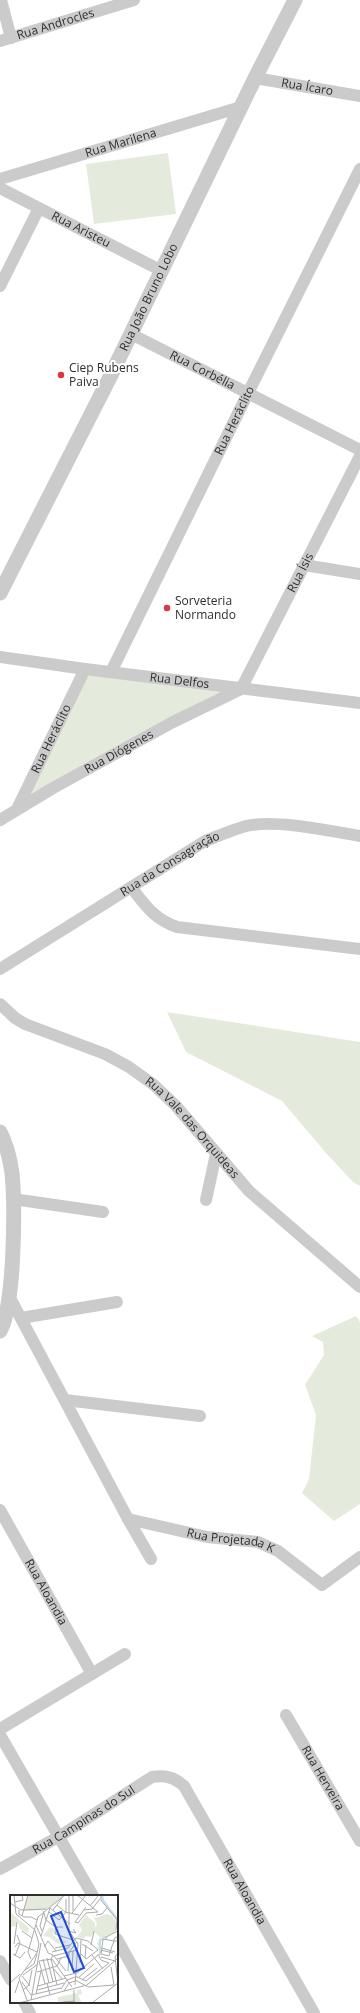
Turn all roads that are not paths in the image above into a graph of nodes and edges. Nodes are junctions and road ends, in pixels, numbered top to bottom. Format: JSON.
{"nodes":[{"id":1,"x":1,"y":0,"type":"edge"},
{"id":2,"x":134,"y":0,"type":"edge"},
{"id":3,"x":296,"y":0,"type":"edge"},
{"id":4,"x":5,"y":40,"type":"edge"},
{"id":5,"x":255,"y":78,"type":"junction"},
{"id":6,"x":360,"y":96,"type":"edge"},
{"id":7,"x":241,"y":107,"type":"junction"},
{"id":8,"x":360,"y":169,"type":"edge"},
{"id":9,"x":0,"y":179,"type":"edge"},
{"id":10,"x":0,"y":188,"type":"edge"},
{"id":11,"x":39,"y":208,"type":"junction"},
{"id":12,"x":162,"y":271,"type":"junction"},
{"id":13,"x":0,"y":286,"type":"edge"},
{"id":14,"x":131,"y":334,"type":"junction"},
{"id":15,"x":248,"y":393,"type":"junction"},
{"id":16,"x":360,"y":450,"type":"edge"},
{"id":17,"x":360,"y":456,"type":"edge"},
{"id":18,"x":304,"y":565,"type":"junction"},
{"id":19,"x":360,"y":574,"type":"edge"},
{"id":20,"x":0,"y":593,"type":"edge"},
{"id":21,"x":0,"y":657,"type":"edge"},
{"id":22,"x":85,"y":670,"type":"junction"},
{"id":23,"x":111,"y":672,"type":"junction"},
{"id":24,"x":241,"y":689,"type":"junction"},
{"id":25,"x":360,"y":703,"type":"edge"},
{"id":26,"x":17,"y":809,"type":"junction"},
{"id":27,"x":0,"y":820,"type":"edge"},
{"id":28,"x":360,"y":836,"type":"edge"},
{"id":29,"x":131,"y":887,"type":"junction"},
{"id":30,"x":360,"y":949,"type":"edge"},
{"id":31,"x":0,"y":969,"type":"edge"},
{"id":32,"x":0,"y":1004,"type":"edge"},
{"id":33,"x":0,"y":1132,"type":"edge"},
{"id":34,"x":216,"y":1154,"type":"junction"},
{"id":35,"x":13,"y":1199,"type":"junction"},
{"id":36,"x":206,"y":1200,"type":"dead end"},
{"id":37,"x":103,"y":1212,"type":"dead end"},
{"id":38,"x":360,"y":1287,"type":"edge"},
{"id":39,"x":9,"y":1296,"type":"junction"},
{"id":40,"x":117,"y":1302,"type":"dead end"},
{"id":41,"x":3,"y":1314,"type":"edge"},
{"id":42,"x":21,"y":1318,"type":"junction"},
{"id":43,"x":0,"y":1331,"type":"edge"},
{"id":44,"x":65,"y":1400,"type":"junction"},
{"id":45,"x":200,"y":1416,"type":"dead end"},
{"id":46,"x":0,"y":1510,"type":"edge"},
{"id":47,"x":128,"y":1519,"type":"junction"},
{"id":48,"x":360,"y":1557,"type":"edge"},
{"id":49,"x":151,"y":1559,"type":"dead end"},
{"id":50,"x":124,"y":1654,"type":"dead end"},
{"id":51,"x":92,"y":1674,"type":"junction"},
{"id":52,"x":286,"y":1715,"type":"dead end"},
{"id":53,"x":0,"y":1729,"type":"edge"},
{"id":54,"x":0,"y":1735,"type":"edge"},
{"id":55,"x":168,"y":1777,"type":"joint"},
{"id":56,"x":60,"y":1836,"type":"junction"},
{"id":57,"x":360,"y":1841,"type":"edge"},
{"id":58,"x":0,"y":1869,"type":"edge"},
{"id":59,"x":92,"y":1895,"type":"edge"},
{"id":60,"x":118,"y":1941,"type":"edge"},
{"id":61,"x":0,"y":1961,"type":"edge"},
{"id":62,"x":10,"y":1978,"type":"edge"},
{"id":63,"x":25,"y":2003,"type":"edge"},
{"id":64,"x":30,"y":2013,"type":"edge"},
{"id":65,"x":158,"y":2013,"type":"edge"},
{"id":66,"x":314,"y":2013,"type":"edge"}],
"edges":[{"from":1,"to":4,"type":"street"},
{"from":2,"to":4,"type":"street","name":"Rua Androcles"},
{"from":3,"to":5,"type":"street","name":"Rua João Bruno Lobo"},
{"from":5,"to":6,"type":"street","name":"Rua Ícaro"},
{"from":5,"to":7,"type":"street","name":"Rua João Bruno Lobo"},
{"from":7,"to":9,"type":"street","name":"Rua Marilena"},
{"from":7,"to":12,"type":"street","name":"Rua João Bruno Lobo"},
{"from":8,"to":15,"type":"street","name":"Rua Heráclito"},
{"from":10,"to":11,"type":"street","name":"Rua Aristeu"},
{"from":11,"to":12,"type":"street","name":"Rua Aristeu"},
{"from":11,"to":13,"type":"street"},
{"from":12,"to":14,"type":"street","name":"Rua João Bruno Lobo"},
{"from":14,"to":15,"type":"street","name":"Rua Corbélia"},
{"from":14,"to":20,"type":"street","name":"Rua João Bruno Lobo"},
{"from":15,"to":16,"type":"street","name":"Rua Corbélia"},
{"from":15,"to":23,"type":"street","name":"Rua Heráclito"},
{"from":17,"to":18,"type":"street","name":"Rua Ísis"},
{"from":18,"to":19,"type":"street"},
{"from":18,"to":24,"type":"street","name":"Rua Ísis"},
{"from":21,"to":22,"type":"street","name":"Rua Delfos"},
{"from":22,"to":23,"type":"street","name":"Rua Delfos"},
{"from":22,"to":26,"type":"street","name":"Rua Heráclito"},
{"from":23,"to":24,"type":"street","name":"Rua Delfos"},
{"from":24,"to":25,"type":"street","name":"Rua Delfos"},
{"from":24,"to":26,"type":"street","name":"Rua Diógenes"},
{"from":26,"to":27,"type":"street","name":"Rua Diógenes"},
{"from":28,"to":29,"type":"street","name":"Rua da Consagração"},
{"from":29,"to":30,"type":"street"},
{"from":29,"to":31,"type":"street","name":"Rua da Consagração"},
{"from":32,"to":34,"type":"street","name":"Rua Vale das Orquideas"},
{"from":33,"to":35,"type":"street"},
{"from":34,"to":36,"type":"street"},
{"from":34,"to":38,"type":"street","name":"Rua Vale das Orquideas"},
{"from":35,"to":37,"type":"street"},
{"from":35,"to":39,"type":"street"},
{"from":39,"to":41,"type":"street"},
{"from":39,"to":42,"type":"street"},
{"from":40,"to":42,"type":"street"},
{"from":41,"to":43,"type":"street"},
{"from":42,"to":44,"type":"street"},
{"from":44,"to":45,"type":"street"},
{"from":44,"to":47,"type":"street"},
{"from":46,"to":51,"type":"street","name":"Rua Aloandia"},
{"from":47,"to":48,"type":"street","name":"Rua Projetada K"},
{"from":47,"to":49,"type":"street"},
{"from":50,"to":51,"type":"street"},
{"from":51,"to":53,"type":"street"},
{"from":52,"to":57,"type":"street","name":"Rua Herveira"},
{"from":54,"to":56,"type":"street"},
{"from":55,"to":56,"type":"street","name":"Rua Campinas do Sul"},
{"from":55,"to":66,"type":"street","name":"Rua Aloandia"},
{"from":56,"to":58,"type":"street","name":"Rua Campinas do Sul"},
{"from":56,"to":59,"type":"street"},
{"from":60,"to":65,"type":"street"},
{"from":61,"to":62,"type":"street"},
{"from":63,"to":64,"type":"street"}]}
